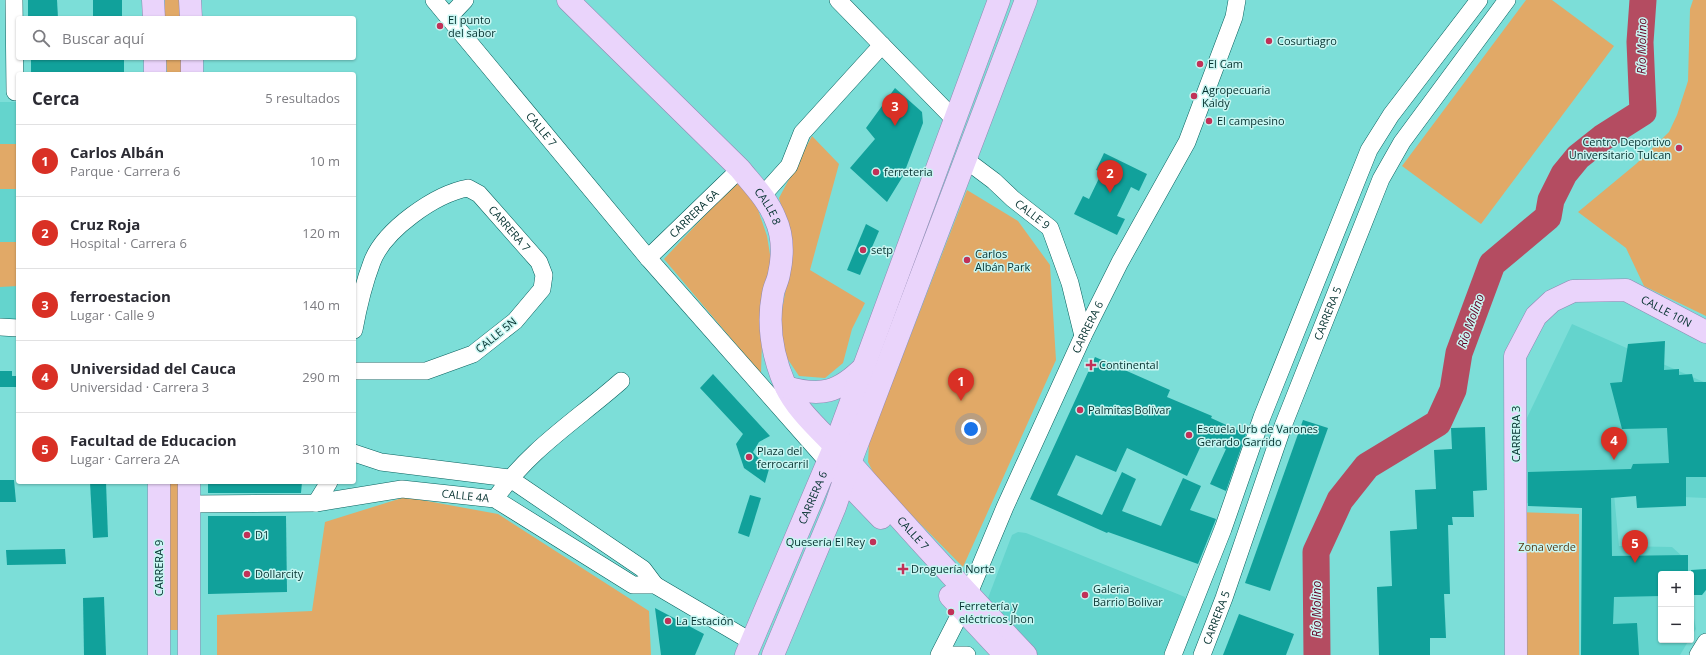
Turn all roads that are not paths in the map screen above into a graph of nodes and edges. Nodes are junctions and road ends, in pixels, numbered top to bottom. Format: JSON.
{"nodes":[{"id":1,"x":14,"y":0,"type":"edge"},
{"id":2,"x":153,"y":0,"type":"edge"},
{"id":3,"x":190,"y":0,"type":"edge"},
{"id":4,"x":434,"y":0,"type":"edge"},
{"id":5,"x":465,"y":0,"type":"edge"},
{"id":6,"x":568,"y":0,"type":"edge"},
{"id":7,"x":838,"y":0,"type":"edge"},
{"id":8,"x":1000,"y":0,"type":"edge"},
{"id":9,"x":1026,"y":0,"type":"edge"},
{"id":10,"x":1237,"y":0,"type":"edge"},
{"id":11,"x":1479,"y":0,"type":"edge"},
{"id":12,"x":1508,"y":0,"type":"edge"},
{"id":13,"x":154,"y":16,"type":"edge"},
{"id":14,"x":191,"y":16,"type":"edge"},
{"id":15,"x":449,"y":17,"type":"junction"},
{"id":16,"x":882,"y":46,"type":"junction"},
{"id":17,"x":155,"y":60,"type":"edge"},
{"id":18,"x":192,"y":60,"type":"edge"},
{"id":19,"x":155,"y":72,"type":"edge"},
{"id":20,"x":192,"y":72,"type":"edge"},
{"id":21,"x":11,"y":92,"type":"edge"},
{"id":22,"x":954,"y":119,"type":"junction"},
{"id":23,"x":966,"y":160,"type":"junction"},
{"id":24,"x":740,"y":169,"type":"junction"},
{"id":25,"x":762,"y":196,"type":"junction"},
{"id":26,"x":648,"y":258,"type":"junction"},
{"id":27,"x":544,"y":275,"type":"joint"},
{"id":28,"x":1626,"y":290,"type":"joint"},
{"id":29,"x":356,"y":322,"type":"edge"},
{"id":30,"x":0,"y":327,"type":"edge"},
{"id":31,"x":16,"y":328,"type":"edge"},
{"id":32,"x":1706,"y":332,"type":"edge"},
{"id":33,"x":1084,"y":336,"type":"junction"},
{"id":34,"x":865,"y":367,"type":"junction"},
{"id":35,"x":356,"y":371,"type":"edge"},
{"id":36,"x":621,"y":381,"type":"dead end"},
{"id":37,"x":786,"y":387,"type":"junction"},
{"id":38,"x":356,"y":454,"type":"edge"},
{"id":39,"x":831,"y":454,"type":"junction"},
{"id":40,"x":847,"y":471,"type":"junction"},
{"id":41,"x":509,"y":478,"type":"junction"},
{"id":42,"x":160,"y":484,"type":"edge"},
{"id":43,"x":189,"y":484,"type":"edge"},
{"id":44,"x":328,"y":484,"type":"edge"},
{"id":45,"x":495,"y":499,"type":"junction"},
{"id":46,"x":316,"y":503,"type":"junction"},
{"id":47,"x":189,"y":504,"type":"junction"},
{"id":48,"x":1222,"y":529,"type":"junction"},
{"id":49,"x":1245,"y":536,"type":"junction"},
{"id":50,"x":655,"y":586,"type":"junction"},
{"id":51,"x":965,"y":602,"type":"junction"},
{"id":52,"x":983,"y":634,"type":"junction"},
{"id":53,"x":1706,"y":642,"type":"edge"},
{"id":54,"x":189,"y":649,"type":"edge"},
{"id":55,"x":749,"y":649,"type":"edge"},
{"id":56,"x":159,"y":650,"type":"edge"},
{"id":57,"x":1175,"y":651,"type":"edge"},
{"id":58,"x":773,"y":655,"type":"edge"},
{"id":59,"x":939,"y":655,"type":"edge"},
{"id":60,"x":946,"y":655,"type":"edge"},
{"id":61,"x":967,"y":655,"type":"edge"},
{"id":62,"x":990,"y":655,"type":"edge"},
{"id":63,"x":1005,"y":655,"type":"edge"},
{"id":64,"x":1026,"y":655,"type":"edge"},
{"id":65,"x":1201,"y":655,"type":"edge"},
{"id":66,"x":1516,"y":655,"type":"edge"},
{"id":67,"x":1698,"y":655,"type":"edge"}],
"edges":[{"from":1,"to":21,"type":"street"},
{"from":2,"to":13,"type":"main road"},
{"from":3,"to":14,"type":"main road"},
{"from":4,"to":15,"type":"street","name":"CALLE 7"},
{"from":5,"to":15,"type":"street"},
{"from":6,"to":24,"type":"main road","name":"CALLE 8"},
{"from":7,"to":16,"type":"street"},
{"from":8,"to":22,"type":"main road","name":"CARRERA 6"},
{"from":9,"to":23,"type":"main road","name":"CARRERA 6"},
{"from":10,"to":33,"type":"street","name":"CARRERA 6"},
{"from":11,"to":48,"type":"street","name":"CARRERA 5"},
{"from":12,"to":49,"type":"street","name":"CARRERA 5"},
{"from":15,"to":26,"type":"street","name":"CALLE 7"},
{"from":16,"to":22,"type":"street"},
{"from":16,"to":25,"type":"street"},
{"from":17,"to":19,"type":"main road"},
{"from":18,"to":20,"type":"main road"},
{"from":22,"to":34,"type":"main road","name":"CARRERA 6"},
{"from":23,"to":33,"type":"street","name":"CALLE 9"},
{"from":23,"to":40,"type":"main road","name":"CARRERA 6"},
{"from":24,"to":25,"type":"main road","name":"CALLE 8"},
{"from":24,"to":26,"type":"street","name":"CARRERA 6A"},
{"from":25,"to":37,"type":"main road","name":"CALLE 8"},
{"from":26,"to":39,"type":"street","name":"CALLE 7"},
{"from":27,"to":29,"type":"street","name":"CARRERA 7"},
{"from":27,"to":35,"type":"street","name":"CALLE 5N"},
{"from":28,"to":32,"type":"main road","name":"CALLE 10N"},
{"from":28,"to":66,"type":"main road","name":"CARRERA 3"},
{"from":30,"to":31,"type":"street"},
{"from":33,"to":51,"type":"street","name":"CARRERA 6"},
{"from":34,"to":37,"type":"main road"},
{"from":34,"to":39,"type":"main road","name":"CARRERA 6"},
{"from":36,"to":41,"type":"street"},
{"from":37,"to":39,"type":"main road","name":"CALLE 8"},
{"from":38,"to":41,"type":"street"},
{"from":39,"to":40,"type":"main road","name":"CALLE 8"},
{"from":39,"to":55,"type":"main road","name":"CARRERA 6"},
{"from":40,"to":51,"type":"main road","name":"CALLE 7"},
{"from":40,"to":51,"type":"main road","name":"CALLE 7"},
{"from":40,"to":58,"type":"main road","name":"CARRERA 6"},
{"from":41,"to":45,"type":"street"},
{"from":41,"to":50,"type":"street"},
{"from":42,"to":56,"type":"main road","name":"CARRERA 9"},
{"from":43,"to":47,"type":"main road"},
{"from":44,"to":46,"type":"street"},
{"from":45,"to":46,"type":"street","name":"CALLE 4A"},
{"from":45,"to":50,"type":"street","name":"CALLE 4A"},
{"from":46,"to":47,"type":"street","name":"CALLE 4A"},
{"from":47,"to":54,"type":"main road"},
{"from":48,"to":49,"type":"street"},
{"from":48,"to":57,"type":"street","name":"CARRERA 5"},
{"from":49,"to":65,"type":"street","name":"CARRERA 5"},
{"from":50,"to":55,"type":"street","name":"CALLE 4A"},
{"from":51,"to":52,"type":"main road","name":"CALLE 7"},
{"from":51,"to":59,"type":"street","name":"CARRERA 6"},
{"from":51,"to":64,"type":"main road","name":"CALLE 7"},
{"from":52,"to":62,"type":"street"},
{"from":52,"to":63,"type":"main road","name":"CALLE 7"},
{"from":53,"to":67,"type":"street"},
{"from":54,"to":56,"type":"main road"},
{"from":57,"to":65,"type":"street"},
{"from":60,"to":61,"type":"street"}]}
